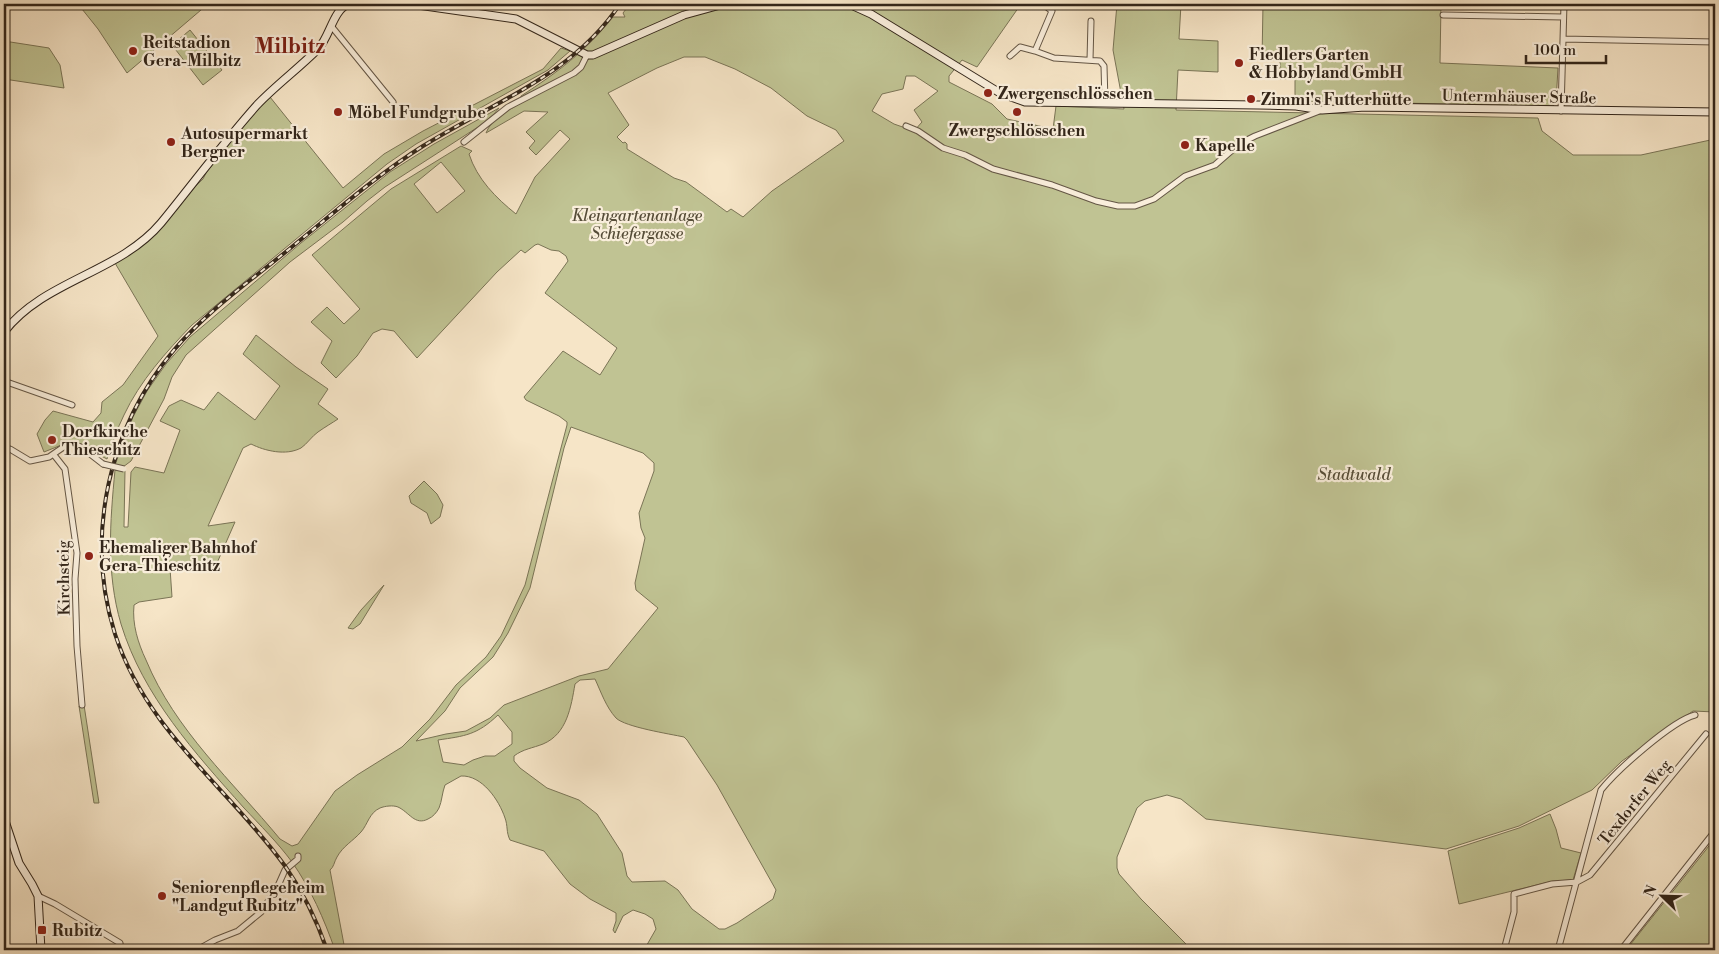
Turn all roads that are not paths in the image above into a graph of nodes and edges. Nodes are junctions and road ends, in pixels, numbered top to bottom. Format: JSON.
{"nodes":[{"id":1,"x":345,"y":4,"type":"edge"},
{"id":2,"x":411,"y":4,"type":"edge"},
{"id":3,"x":724,"y":4,"type":"edge"},
{"id":4,"x":849,"y":4,"type":"edge"},
{"id":5,"x":1043,"y":4,"type":"edge"},
{"id":6,"x":1564,"y":4,"type":"edge"},
{"id":7,"x":1443,"y":15,"type":"dead end"},
{"id":8,"x":1563,"y":17,"type":"junction"},
{"id":9,"x":1090,"y":21,"type":"dead end"},
{"id":10,"x":332,"y":27,"type":"junction"},
{"id":11,"x":1563,"y":39,"type":"junction"},
{"id":12,"x":1715,"y":42,"type":"edge"},
{"id":13,"x":1036,"y":51,"type":"junction"},
{"id":14,"x":588,"y":55,"type":"junction"},
{"id":15,"x":1010,"y":56,"type":"dead end"},
{"id":16,"x":1090,"y":60,"type":"junction"},
{"id":17,"x":394,"y":102,"type":"dead end"},
{"id":18,"x":1104,"y":102,"type":"junction"},
{"id":19,"x":1322,"y":110,"type":"junction"},
{"id":20,"x":1561,"y":111,"type":"junction"},
{"id":21,"x":1715,"y":112,"type":"edge"},
{"id":22,"x":906,"y":126,"type":"dead end"},
{"id":23,"x":464,"y":142,"type":"dead end"},
{"id":24,"x":4,"y":332,"type":"edge"},
{"id":25,"x":4,"y":381,"type":"edge"},
{"id":26,"x":72,"y":405,"type":"dead end"},
{"id":27,"x":4,"y":447,"type":"edge"},
{"id":28,"x":54,"y":455,"type":"junction"},
{"id":29,"x":124,"y":469,"type":"dead end"},
{"id":30,"x":82,"y":705,"type":"dead end"},
{"id":31,"x":1695,"y":715,"type":"dead end"},
{"id":32,"x":1706,"y":734,"type":"dead end"},
{"id":33,"x":4,"y":818,"type":"edge"},
{"id":34,"x":1715,"y":831,"type":"edge"},
{"id":35,"x":298,"y":856,"type":"dead end"},
{"id":36,"x":1577,"y":882,"type":"junction"},
{"id":37,"x":38,"y":896,"type":"junction"},
{"id":38,"x":40,"y":950,"type":"edge"},
{"id":39,"x":121,"y":950,"type":"edge"},
{"id":40,"x":197,"y":950,"type":"edge"},
{"id":41,"x":1504,"y":950,"type":"edge"},
{"id":42,"x":1558,"y":950,"type":"edge"},
{"id":43,"x":1621,"y":950,"type":"edge"}],
"edges":[{"from":1,"to":10,"type":"main road"},
{"from":2,"to":14,"type":"main road"},
{"from":3,"to":14,"type":"main road"},
{"from":4,"to":18,"type":"main road","name":"Untermhäuser Straße"},
{"from":5,"to":13,"type":"street"},
{"from":6,"to":8,"type":"street"},
{"from":7,"to":8,"type":"street"},
{"from":8,"to":11,"type":"street"},
{"from":9,"to":16,"type":"street"},
{"from":10,"to":17,"type":"street"},
{"from":10,"to":24,"type":"main road"},
{"from":11,"to":12,"type":"street"},
{"from":11,"to":20,"type":"street"},
{"from":13,"to":15,"type":"street"},
{"from":13,"to":16,"type":"street"},
{"from":14,"to":23,"type":"street"},
{"from":16,"to":18,"type":"street"},
{"from":18,"to":19,"type":"main road","name":"Untermhäuser Straße"},
{"from":19,"to":20,"type":"main road","name":"Untermhäuser Straße"},
{"from":19,"to":22,"type":"street","name":"Untermhäuser Straße"},
{"from":20,"to":21,"type":"main road","name":"Untermhäuser Straße"},
{"from":25,"to":26,"type":"street"},
{"from":27,"to":28,"type":"street"},
{"from":28,"to":29,"type":"street","bridge":true},
{"from":28,"to":30,"type":"street","name":"Kirchsteig"},
{"from":31,"to":36,"type":"street","name":"Texdorfer Weg"},
{"from":32,"to":36,"type":"street","name":"Texdorfer Weg"},
{"from":33,"to":37,"type":"main road"},
{"from":34,"to":43,"type":"street"},
{"from":35,"to":40,"type":"street"},
{"from":36,"to":41,"type":"street"},
{"from":36,"to":42,"type":"street"},
{"from":37,"to":38,"type":"main road"},
{"from":37,"to":39,"type":"street"}]}
